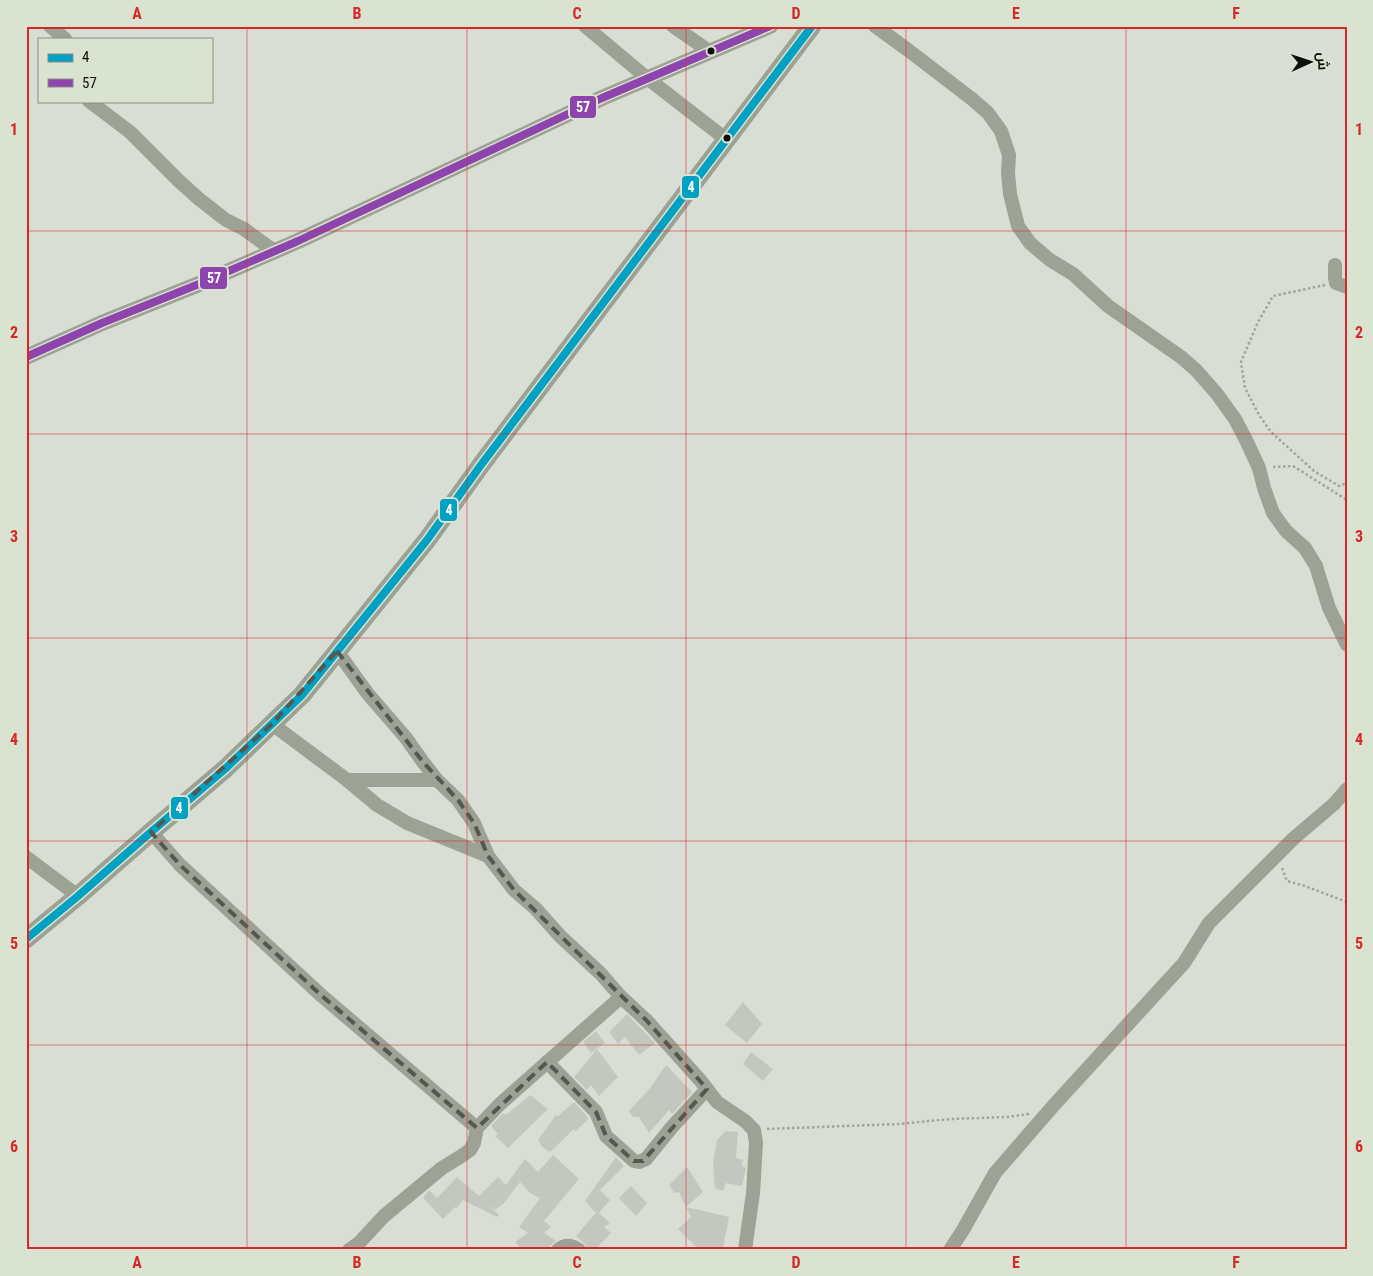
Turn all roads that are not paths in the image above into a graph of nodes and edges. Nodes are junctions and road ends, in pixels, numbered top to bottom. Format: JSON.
{"nodes":[{"id":1,"x":50,"y":26,"type":"edge"},
{"id":2,"x":585,"y":26,"type":"edge"},
{"id":3,"x":673,"y":26,"type":"edge"},
{"id":4,"x":770,"y":26,"type":"edge"},
{"id":5,"x":812,"y":26,"type":"edge"},
{"id":6,"x":874,"y":26,"type":"edge"},
{"id":7,"x":64,"y":38,"type":"edge"},
{"id":8,"x":709,"y":51,"type":"junction"},
{"id":9,"x":647,"y":78,"type":"junction"},
{"id":10,"x":90,"y":102,"type":"edge"},
{"id":11,"x":728,"y":140,"type":"junction"},
{"id":12,"x":274,"y":251,"type":"junction"},
{"id":13,"x":1335,"y":266,"type":"dead end"},
{"id":14,"x":1342,"y":285,"type":"edge"},
{"id":15,"x":26,"y":357,"type":"edge"},
{"id":16,"x":1347,"y":645,"type":"edge"},
{"id":17,"x":338,"y":651,"type":"junction"},
{"id":18,"x":272,"y":724,"type":"junction"},
{"id":19,"x":346,"y":780,"type":"junction"},
{"id":20,"x":437,"y":780,"type":"junction"},
{"id":21,"x":1347,"y":789,"type":"edge"},
{"id":22,"x":151,"y":832,"type":"junction"},
{"id":23,"x":488,"y":856,"type":"junction"},
{"id":24,"x":26,"y":858,"type":"edge"},
{"id":25,"x":78,"y":896,"type":"junction"},
{"id":26,"x":26,"y":938,"type":"edge"},
{"id":27,"x":622,"y":997,"type":"junction"},
{"id":28,"x":547,"y":1062,"type":"junction"},
{"id":29,"x":707,"y":1089,"type":"junction"},
{"id":30,"x":477,"y":1128,"type":"junction"},
{"id":31,"x":349,"y":1250,"type":"edge"},
{"id":32,"x":558,"y":1250,"type":"edge"},
{"id":33,"x":579,"y":1250,"type":"edge"},
{"id":34,"x":745,"y":1250,"type":"edge"},
{"id":35,"x":950,"y":1250,"type":"edge"}],
"edges":[{"from":1,"to":7,"type":"street"},
{"from":2,"to":9,"type":"street"},
{"from":3,"to":8,"type":"street"},
{"from":4,"to":8,"type":"street"},
{"from":5,"to":11,"type":"main road"},
{"from":6,"to":16,"type":"street"},
{"from":8,"to":9,"type":"street"},
{"from":9,"to":11,"type":"street"},
{"from":9,"to":12,"type":"street"},
{"from":10,"to":12,"type":"street"},
{"from":11,"to":17,"type":"main road"},
{"from":12,"to":15,"type":"street"},
{"from":13,"to":14,"type":"street"},
{"from":17,"to":18,"type":"main road"},
{"from":17,"to":20,"type":"street"},
{"from":18,"to":19,"type":"street"},
{"from":18,"to":22,"type":"main road"},
{"from":19,"to":20,"type":"street"},
{"from":19,"to":23,"type":"street"},
{"from":20,"to":23,"type":"street"},
{"from":21,"to":35,"type":"street"},
{"from":22,"to":25,"type":"main road"},
{"from":22,"to":30,"type":"street"},
{"from":23,"to":27,"type":"street"},
{"from":24,"to":25,"type":"street"},
{"from":25,"to":26,"type":"main road"},
{"from":27,"to":28,"type":"street"},
{"from":27,"to":29,"type":"street"},
{"from":28,"to":29,"type":"street"},
{"from":28,"to":30,"type":"street"},
{"from":29,"to":34,"type":"street"},
{"from":30,"to":31,"type":"street"},
{"from":32,"to":33,"type":"street"}]}
